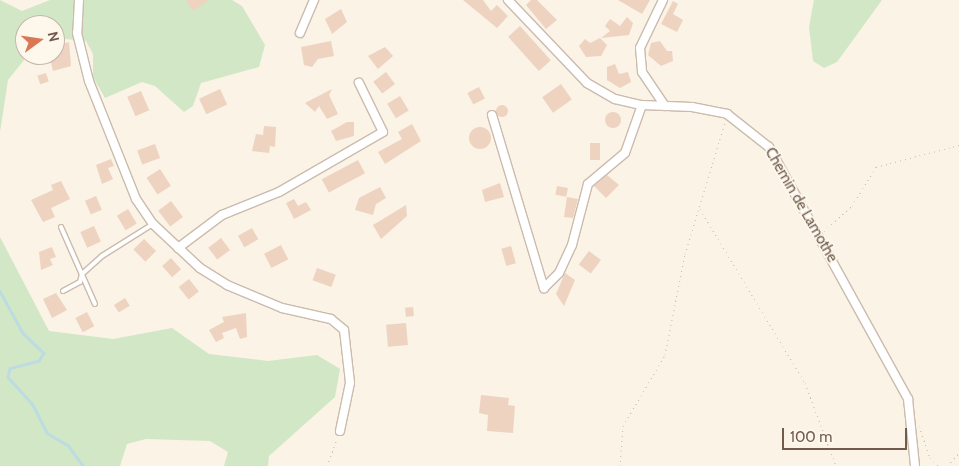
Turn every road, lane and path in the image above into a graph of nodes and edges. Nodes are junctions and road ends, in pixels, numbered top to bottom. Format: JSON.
{"nodes":[{"id":1,"x":79,"y":0,"type":"edge"},
{"id":2,"x":314,"y":0,"type":"edge"},
{"id":3,"x":508,"y":0,"type":"edge"},
{"id":4,"x":663,"y":0,"type":"edge"},
{"id":5,"x":300,"y":33,"type":"dead end"},
{"id":6,"x":358,"y":83,"type":"dead end"},
{"id":7,"x":642,"y":105,"type":"junction"},
{"id":8,"x":665,"y":106,"type":"junction"},
{"id":9,"x":727,"y":114,"type":"junction"},
{"id":10,"x":492,"y":115,"type":"dead end"},
{"id":11,"x":959,"y":144,"type":"edge"},
{"id":12,"x":699,"y":208,"type":"junction"},
{"id":13,"x":154,"y":224,"type":"junction"},
{"id":14,"x":61,"y":227,"type":"dead end"},
{"id":15,"x":820,"y":235,"type":"junction"},
{"id":16,"x":178,"y":248,"type":"junction"},
{"id":17,"x":82,"y":274,"type":"junction"},
{"id":18,"x":63,"y":291,"type":"dead end"},
{"id":19,"x":95,"y":304,"type":"dead end"},
{"id":20,"x":912,"y":418,"type":"junction"},
{"id":21,"x":340,"y":431,"type":"joint"},
{"id":22,"x":959,"y":453,"type":"edge"},
{"id":23,"x":327,"y":466,"type":"edge"},
{"id":24,"x":620,"y":466,"type":"edge"},
{"id":25,"x":836,"y":466,"type":"edge"},
{"id":26,"x":915,"y":466,"type":"edge"},
{"id":27,"x":939,"y":466,"type":"edge"},
{"id":28,"x":947,"y":466,"type":"edge"}],
"edges":[{"from":1,"to":13,"type":"street"},
{"from":2,"to":5,"type":"street"},
{"from":3,"to":7,"type":"street","name":"Chemin de Lamothe"},
{"from":4,"to":8,"type":"street"},
{"from":6,"to":16,"type":"street"},
{"from":7,"to":8,"type":"street","name":"Chemin de Lamothe"},
{"from":7,"to":10,"type":"street"},
{"from":8,"to":9,"type":"street","name":"Chemin de Lamothe"},
{"from":9,"to":12,"type":"path"},
{"from":9,"to":15,"type":"street","name":"Chemin de Lamothe"},
{"from":11,"to":15,"type":"path"},
{"from":12,"to":24,"type":"path"},
{"from":12,"to":25,"type":"path"},
{"from":13,"to":16,"type":"street"},
{"from":13,"to":17,"type":"lane"},
{"from":14,"to":17,"type":"lane"},
{"from":15,"to":20,"type":"street","name":"Chemin de Lamothe"},
{"from":16,"to":21,"type":"street"},
{"from":17,"to":18,"type":"lane"},
{"from":17,"to":19,"type":"lane"},
{"from":20,"to":26,"type":"street","name":"Chemin de Lamothe"},
{"from":20,"to":27,"type":"path"},
{"from":21,"to":23,"type":"path"},
{"from":22,"to":28,"type":"path"}]}
